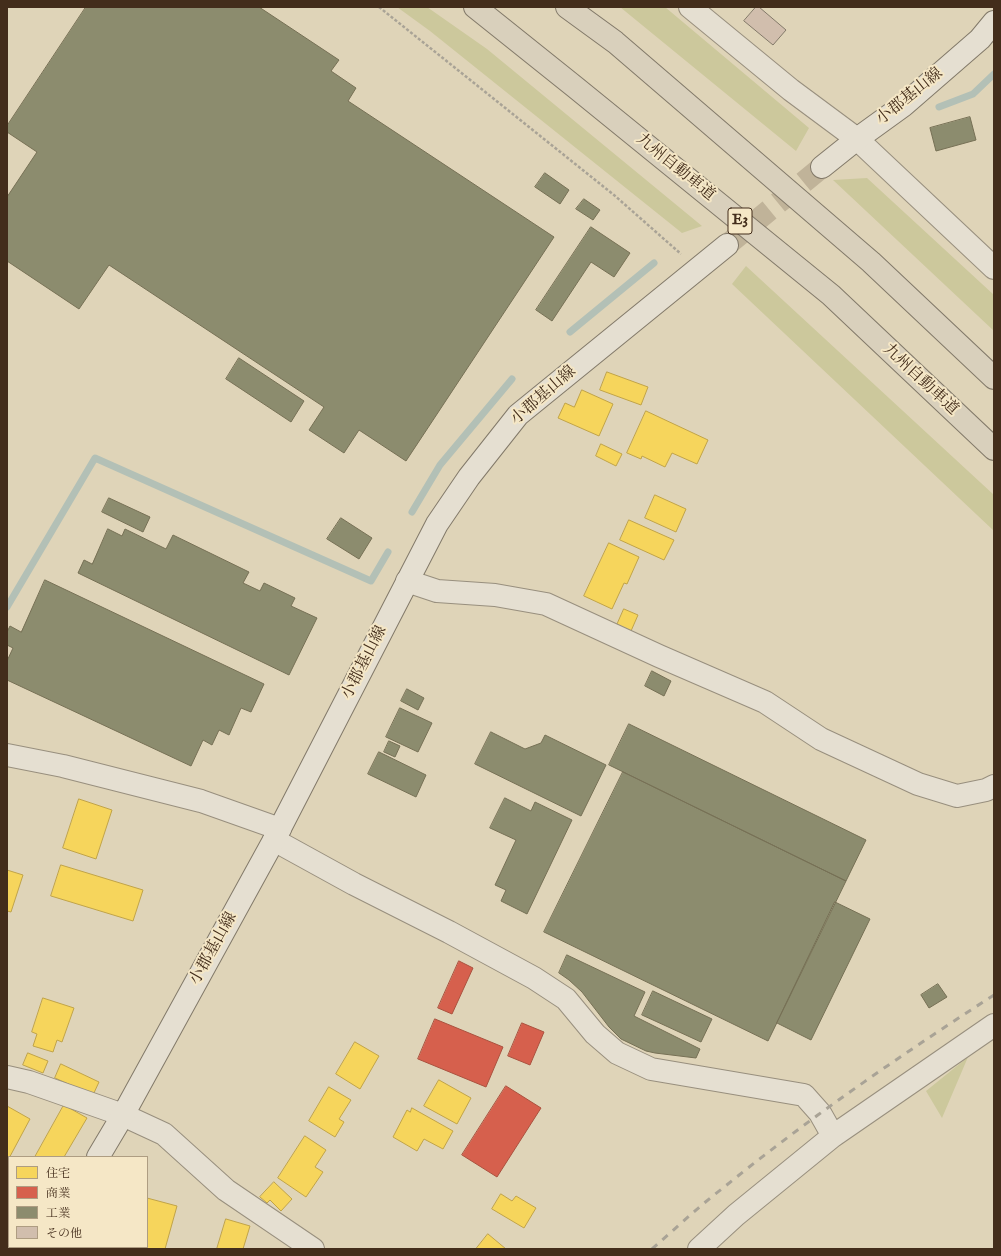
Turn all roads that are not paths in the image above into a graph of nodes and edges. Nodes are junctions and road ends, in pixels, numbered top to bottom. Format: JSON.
{"nodes":[{"id":1,"x":475,"y":7,"type":"edge"},
{"id":2,"x":567,"y":7,"type":"edge"},
{"id":3,"x":690,"y":7,"type":"edge"},
{"id":4,"x":994,"y":22,"type":"edge"},
{"id":5,"x":857,"y":138,"type":"junction"},
{"id":6,"x":822,"y":167,"type":"tunnel mouth"},
{"id":7,"x":727,"y":245,"type":"tunnel mouth"},
{"id":8,"x":994,"y":268,"type":"edge"},
{"id":9,"x":994,"y":378,"type":"edge"},
{"id":10,"x":994,"y":449,"type":"edge"},
{"id":11,"x":407,"y":582,"type":"junction"},
{"id":12,"x":7,"y":755,"type":"edge"},
{"id":13,"x":994,"y":786,"type":"edge"},
{"id":14,"x":277,"y":834,"type":"junction"},
{"id":15,"x":994,"y":1025,"type":"edge"},
{"id":16,"x":7,"y":1077,"type":"edge"},
{"id":17,"x":123,"y":1115,"type":"junction"},
{"id":18,"x":833,"y":1136,"type":"junction"},
{"id":19,"x":99,"y":1156,"type":"edge"},
{"id":20,"x":313,"y":1249,"type":"edge"},
{"id":21,"x":699,"y":1249,"type":"edge"}],
"edges":[{"from":1,"to":10,"type":"highway","name":"九州自動車道","number":"E3"},
{"from":2,"to":9,"type":"highway"},
{"from":3,"to":5,"type":"street"},
{"from":4,"to":5,"type":"street","name":"小郡基山線"},
{"from":5,"to":6,"type":"street","name":"小郡基山線"},
{"from":5,"to":8,"type":"street"},
{"from":7,"to":11,"type":"street","name":"小郡基山線"},
{"from":11,"to":13,"type":"street"},
{"from":11,"to":14,"type":"street","name":"小郡基山線"},
{"from":12,"to":14,"type":"street"},
{"from":14,"to":17,"type":"street","name":"小郡基山線"},
{"from":14,"to":18,"type":"street"},
{"from":15,"to":18,"type":"street"},
{"from":16,"to":17,"type":"street"},
{"from":17,"to":19,"type":"street","name":"小郡基山線"},
{"from":17,"to":20,"type":"street"},
{"from":18,"to":21,"type":"street"}]}
